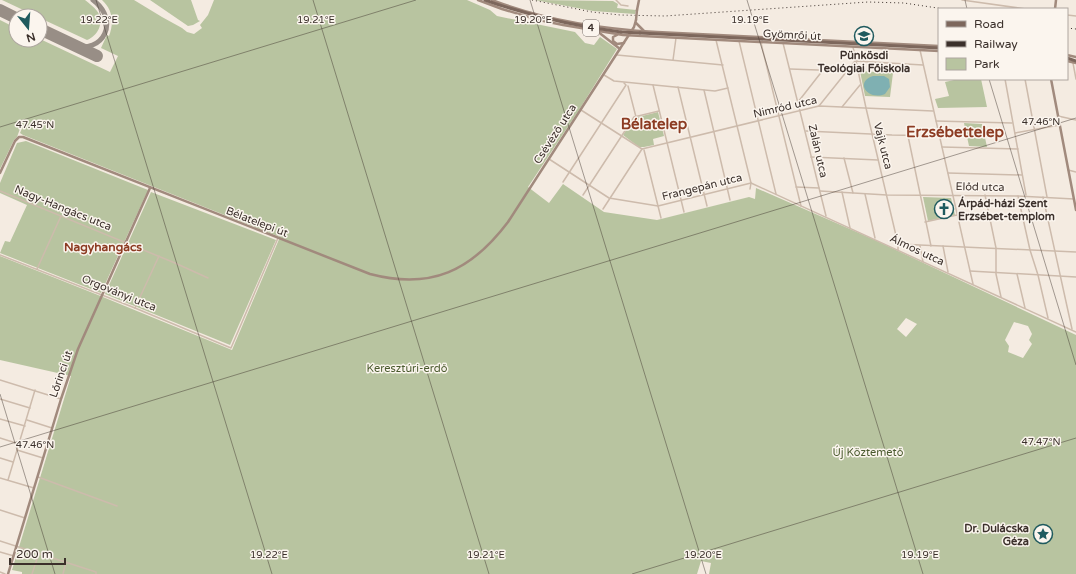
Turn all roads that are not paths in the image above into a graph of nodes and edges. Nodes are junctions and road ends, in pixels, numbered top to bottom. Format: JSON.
{"nodes":[{"id":1,"x":478,"y":0,"type":"edge"},
{"id":2,"x":485,"y":0,"type":"edge"},
{"id":3,"x":492,"y":0,"type":"edge"},
{"id":4,"x":616,"y":0,"type":"edge"},
{"id":5,"x":639,"y":0,"type":"edge"},
{"id":6,"x":962,"y":0,"type":"edge"},
{"id":7,"x":628,"y":6,"type":"dead end"},
{"id":8,"x":1019,"y":8,"type":"edge"},
{"id":9,"x":636,"y":21,"type":"junction"},
{"id":10,"x":632,"y":30,"type":"junction"},
{"id":11,"x":596,"y":31,"type":"junction"},
{"id":12,"x":621,"y":33,"type":"junction"},
{"id":13,"x":642,"y":33,"type":"junction"},
{"id":14,"x":629,"y":36,"type":"junction"},
{"id":15,"x":676,"y":38,"type":"junction"},
{"id":16,"x":716,"y":40,"type":"junction"},
{"id":17,"x":739,"y":41,"type":"junction"},
{"id":18,"x":761,"y":42,"type":"junction"},
{"id":19,"x":624,"y":43,"type":"junction"},
{"id":20,"x":784,"y":43,"type":"junction"},
{"id":21,"x":853,"y":46,"type":"junction"},
{"id":22,"x":938,"y":48,"type":"edge"},
{"id":23,"x":938,"y":48,"type":"edge"},
{"id":24,"x":620,"y":49,"type":"junction"},
{"id":25,"x":920,"y":50,"type":"junction"},
{"id":26,"x":617,"y":55,"type":"junction"},
{"id":27,"x":673,"y":60,"type":"junction"},
{"id":28,"x":855,"y":61,"type":"junction"},
{"id":29,"x":1075,"y":62,"type":"edge"},
{"id":30,"x":722,"y":65,"type":"junction"},
{"id":31,"x":924,"y":65,"type":"junction"},
{"id":32,"x":790,"y":69,"type":"junction"},
{"id":33,"x":823,"y":70,"type":"junction"},
{"id":34,"x":847,"y":71,"type":"junction"},
{"id":35,"x":604,"y":75,"type":"junction"},
{"id":36,"x":1076,"y":79,"type":"edge"},
{"id":37,"x":1005,"y":80,"type":"edge"},
{"id":38,"x":1025,"y":80,"type":"edge"},
{"id":39,"x":1051,"y":80,"type":"edge"},
{"id":40,"x":624,"y":82,"type":"junction"},
{"id":41,"x":631,"y":83,"type":"junction"},
{"id":42,"x":861,"y":84,"type":"junction"},
{"id":43,"x":653,"y":85,"type":"junction"},
{"id":44,"x":627,"y":86,"type":"junction"},
{"id":45,"x":678,"y":87,"type":"junction"},
{"id":46,"x":728,"y":88,"type":"junction"},
{"id":47,"x":704,"y":90,"type":"junction"},
{"id":48,"x":798,"y":102,"type":"junction"},
{"id":49,"x":819,"y":106,"type":"junction"},
{"id":50,"x":842,"y":107,"type":"junction"},
{"id":51,"x":866,"y":108,"type":"junction"},
{"id":52,"x":581,"y":110,"type":"junction"},
{"id":53,"x":800,"y":110,"type":"junction"},
{"id":54,"x":659,"y":111,"type":"junction"},
{"id":55,"x":933,"y":112,"type":"junction"},
{"id":56,"x":637,"y":116,"type":"junction"},
{"id":57,"x":779,"y":116,"type":"junction"},
{"id":58,"x":1058,"y":116,"type":"junction"},
{"id":59,"x":1076,"y":120,"type":"edge"},
{"id":60,"x":758,"y":121,"type":"junction"},
{"id":61,"x":936,"y":121,"type":"junction"},
{"id":62,"x":601,"y":123,"type":"junction"},
{"id":63,"x":1013,"y":123,"type":"junction"},
{"id":64,"x":1060,"y":125,"type":"junction"},
{"id":65,"x":737,"y":126,"type":"junction"},
{"id":66,"x":1035,"y":130,"type":"junction"},
{"id":67,"x":806,"y":131,"type":"junction"},
{"id":68,"x":714,"y":132,"type":"junction"},
{"id":69,"x":1015,"y":133,"type":"junction"},
{"id":70,"x":872,"y":134,"type":"junction"},
{"id":71,"x":621,"y":136,"type":"junction"},
{"id":72,"x":908,"y":136,"type":"junction"},
{"id":73,"x":940,"y":136,"type":"junction"},
{"id":74,"x":690,"y":137,"type":"junction"},
{"id":75,"x":667,"y":143,"type":"junction"},
{"id":76,"x":942,"y":147,"type":"junction"},
{"id":77,"x":643,"y":149,"type":"junction"},
{"id":78,"x":1018,"y":149,"type":"junction"},
{"id":79,"x":811,"y":157,"type":"junction"},
{"id":80,"x":844,"y":158,"type":"junction"},
{"id":81,"x":549,"y":159,"type":"junction"},
{"id":82,"x":878,"y":160,"type":"junction"},
{"id":83,"x":1068,"y":170,"type":"junction"},
{"id":84,"x":569,"y":172,"type":"junction"},
{"id":85,"x":1076,"y":172,"type":"edge"},
{"id":86,"x":0,"y":173,"type":"edge"},
{"id":87,"x":948,"y":173,"type":"junction"},
{"id":88,"x":1022,"y":175,"type":"junction"},
{"id":89,"x":563,"y":182,"type":"dead end"},
{"id":90,"x":751,"y":184,"type":"junction"},
{"id":91,"x":589,"y":185,"type":"junction"},
{"id":92,"x":796,"y":187,"type":"junction"},
{"id":93,"x":150,"y":188,"type":"junction"},
{"id":94,"x":819,"y":188,"type":"junction"},
{"id":95,"x":728,"y":189,"type":"junction"},
{"id":96,"x":750,"y":189,"type":"dead end"},
{"id":97,"x":0,"y":191,"type":"edge"},
{"id":98,"x":820,"y":191,"type":"junction"},
{"id":99,"x":842,"y":192,"type":"junction"},
{"id":100,"x":853,"y":193,"type":"junction"},
{"id":101,"x":776,"y":194,"type":"junction"},
{"id":102,"x":865,"y":194,"type":"junction"},
{"id":103,"x":583,"y":195,"type":"dead end"},
{"id":104,"x":704,"y":195,"type":"junction"},
{"id":105,"x":887,"y":195,"type":"junction"},
{"id":106,"x":920,"y":195,"type":"junction"},
{"id":107,"x":953,"y":195,"type":"junction"},
{"id":108,"x":985,"y":195,"type":"junction"},
{"id":109,"x":1018,"y":196,"type":"junction"},
{"id":110,"x":1026,"y":196,"type":"junction"},
{"id":111,"x":1043,"y":197,"type":"junction"},
{"id":112,"x":1047,"y":197,"type":"junction"},
{"id":113,"x":609,"y":198,"type":"junction"},
{"id":114,"x":1074,"y":199,"type":"junction"},
{"id":115,"x":681,"y":200,"type":"junction"},
{"id":116,"x":730,"y":200,"type":"dead end"},
{"id":117,"x":658,"y":206,"type":"junction"},
{"id":118,"x":707,"y":206,"type":"dead end"},
{"id":119,"x":801,"y":206,"type":"junction"},
{"id":120,"x":602,"y":209,"type":"dead end"},
{"id":121,"x":1076,"y":210,"type":"edge"},
{"id":122,"x":684,"y":212,"type":"dead end"},
{"id":123,"x":957,"y":215,"type":"junction"},
{"id":124,"x":62,"y":216,"type":"junction"},
{"id":125,"x":826,"y":217,"type":"junction"},
{"id":126,"x":660,"y":218,"type":"dead end"},
{"id":127,"x":926,"y":222,"type":"junction"},
{"id":128,"x":851,"y":228,"type":"junction"},
{"id":129,"x":278,"y":238,"type":"junction"},
{"id":130,"x":875,"y":239,"type":"junction"},
{"id":131,"x":126,"y":242,"type":"junction"},
{"id":132,"x":898,"y":244,"type":"junction"},
{"id":133,"x":489,"y":245,"type":"joint"},
{"id":134,"x":920,"y":245,"type":"junction"},
{"id":135,"x":931,"y":246,"type":"junction"},
{"id":136,"x":943,"y":246,"type":"junction"},
{"id":137,"x":965,"y":247,"type":"junction"},
{"id":138,"x":996,"y":248,"type":"junction"},
{"id":139,"x":898,"y":250,"type":"junction"},
{"id":140,"x":1030,"y":250,"type":"junction"},
{"id":141,"x":1055,"y":251,"type":"junction"},
{"id":142,"x":1076,"y":252,"type":"edge"},
{"id":143,"x":0,"y":255,"type":"edge"},
{"id":144,"x":159,"y":256,"type":"junction"},
{"id":145,"x":923,"y":262,"type":"junction"},
{"id":146,"x":37,"y":269,"type":"junction"},
{"id":147,"x":970,"y":271,"type":"junction"},
{"id":148,"x":996,"y":272,"type":"junction"},
{"id":149,"x":948,"y":273,"type":"junction"},
{"id":150,"x":1017,"y":274,"type":"junction"},
{"id":151,"x":1038,"y":275,"type":"junction"},
{"id":152,"x":1061,"y":276,"type":"junction"},
{"id":153,"x":1076,"y":277,"type":"edge"},
{"id":154,"x":208,"y":278,"type":"dead end"},
{"id":155,"x":973,"y":284,"type":"junction"},
{"id":156,"x":102,"y":295,"type":"junction"},
{"id":157,"x":1001,"y":297,"type":"junction"},
{"id":158,"x":135,"y":308,"type":"junction"},
{"id":159,"x":1025,"y":308,"type":"junction"},
{"id":160,"x":1048,"y":318,"type":"junction"},
{"id":161,"x":1072,"y":329,"type":"junction"},
{"id":162,"x":1076,"y":332,"type":"edge"},
{"id":163,"x":0,"y":380,"type":"edge"},
{"id":164,"x":35,"y":390,"type":"junction"},
{"id":165,"x":0,"y":399,"type":"edge"},
{"id":166,"x":61,"y":399,"type":"junction"},
{"id":167,"x":30,"y":408,"type":"junction"},
{"id":168,"x":0,"y":419,"type":"edge"},
{"id":169,"x":27,"y":420,"type":"junction"},
{"id":170,"x":25,"y":426,"type":"junction"},
{"id":171,"x":52,"y":428,"type":"junction"},
{"id":172,"x":0,"y":438,"type":"edge"},
{"id":173,"x":19,"y":444,"type":"junction"},
{"id":174,"x":17,"y":450,"type":"junction"},
{"id":175,"x":0,"y":458,"type":"edge"},
{"id":176,"x":43,"y":458,"type":"junction"},
{"id":177,"x":14,"y":462,"type":"junction"},
{"id":178,"x":38,"y":477,"type":"junction"},
{"id":179,"x":0,"y":478,"type":"edge"},
{"id":180,"x":8,"y":480,"type":"junction"},
{"id":181,"x":34,"y":488,"type":"junction"},
{"id":182,"x":117,"y":506,"type":"dead end"},
{"id":183,"x":0,"y":510,"type":"edge"},
{"id":184,"x":25,"y":518,"type":"junction"},
{"id":185,"x":0,"y":541,"type":"edge"},
{"id":186,"x":17,"y":546,"type":"junction"},
{"id":187,"x":0,"y":552,"type":"edge"},
{"id":188,"x":39,"y":553,"type":"junction"},
{"id":189,"x":14,"y":556,"type":"junction"},
{"id":190,"x":66,"y":562,"type":"junction"},
{"id":191,"x":0,"y":572,"type":"edge"},
{"id":192,"x":96,"y":573,"type":"edge"},
{"id":193,"x":7,"y":574,"type":"edge"},
{"id":194,"x":32,"y":574,"type":"edge"},
{"id":195,"x":63,"y":574,"type":"edge"}],
"edges":[{"from":1,"to":11,"type":"street","name":"Gyömrői út"},
{"from":2,"to":12,"type":"main road","number":"4"},
{"from":3,"to":12,"type":"street","name":"Gyömrői út"},
{"from":4,"to":7,"type":"street"},
{"from":5,"to":9,"type":"street","name":"Csévéző utca","bridge":true},
{"from":6,"to":8,"type":"street"},
{"from":9,"to":10,"type":"street","name":"Csévéző utca"},
{"from":9,"to":13,"type":"street"},
{"from":10,"to":12,"type":"street","name":"Gyömrői út"},
{"from":10,"to":13,"type":"street","name":"Gyömrői út"},
{"from":10,"to":14,"type":"street","name":"Csévéző utca"},
{"from":11,"to":12,"type":"street","name":"Gyömrői út"},
{"from":11,"to":24,"type":"street","name":"Gyömrői út"},
{"from":12,"to":13,"type":"main road","number":"4","bridge":true},
{"from":12,"to":14,"type":"street","name":"Gyömrői út"},
{"from":12,"to":19,"type":"street"},
{"from":13,"to":14,"type":"street","name":"Gyömrői út"},
{"from":13,"to":15,"type":"street","name":"Gyömrői út"},
{"from":13,"to":22,"type":"main road","number":"4"},
{"from":14,"to":19,"type":"street","name":"Csévéző utca"},
{"from":15,"to":16,"type":"street","name":"Gyömrői út"},
{"from":15,"to":27,"type":"street"},
{"from":16,"to":17,"type":"street","name":"Gyömrői út"},
{"from":16,"to":30,"type":"street"},
{"from":17,"to":18,"type":"street","name":"Gyömrői út"},
{"from":17,"to":60,"type":"street"},
{"from":18,"to":20,"type":"street","name":"Gyömrői út"},
{"from":18,"to":57,"type":"street"},
{"from":19,"to":24,"type":"street","name":"Csévéző utca"},
{"from":20,"to":21,"type":"street","name":"Gyömrői út"},
{"from":20,"to":32,"type":"street","name":"Zalán utca"},
{"from":21,"to":25,"type":"street","name":"Gyömrői út"},
{"from":21,"to":28,"type":"street","name":"Vajk utca"},
{"from":23,"to":25,"type":"street","name":"Gyömrői út"},
{"from":24,"to":26,"type":"street","name":"Csévéző utca"},
{"from":25,"to":31,"type":"street"},
{"from":26,"to":27,"type":"street"},
{"from":26,"to":35,"type":"street","name":"Csévéző utca"},
{"from":27,"to":30,"type":"street"},
{"from":28,"to":31,"type":"street"},
{"from":28,"to":34,"type":"street"},
{"from":28,"to":42,"type":"street","name":"Vajk utca"},
{"from":29,"to":36,"type":"street"},
{"from":30,"to":46,"type":"street"},
{"from":31,"to":55,"type":"street"},
{"from":32,"to":33,"type":"street"},
{"from":32,"to":48,"type":"street","name":"Zalán utca"},
{"from":33,"to":34,"type":"street"},
{"from":33,"to":48,"type":"street"},
{"from":34,"to":49,"type":"street"},
{"from":35,"to":40,"type":"street"},
{"from":35,"to":52,"type":"street","name":"Csévéző utca"},
{"from":37,"to":63,"type":"street"},
{"from":38,"to":66,"type":"street"},
{"from":39,"to":58,"type":"street"},
{"from":40,"to":41,"type":"street"},
{"from":40,"to":44,"type":"street"},
{"from":41,"to":43,"type":"street"},
{"from":41,"to":44,"type":"street"},
{"from":42,"to":50,"type":"street"},
{"from":42,"to":51,"type":"street","name":"Vajk utca"},
{"from":43,"to":45,"type":"street"},
{"from":43,"to":54,"type":"street"},
{"from":44,"to":56,"type":"street"},
{"from":44,"to":62,"type":"street"},
{"from":45,"to":47,"type":"street"},
{"from":45,"to":74,"type":"street"},
{"from":46,"to":47,"type":"street"},
{"from":46,"to":65,"type":"street"},
{"from":47,"to":68,"type":"street"},
{"from":48,"to":53,"type":"street","name":"Zalán utca"},
{"from":49,"to":50,"type":"street","name":"Nimród utca"},
{"from":49,"to":53,"type":"street","name":"Nimród utca"},
{"from":50,"to":51,"type":"street","name":"Nimród utca"},
{"from":51,"to":55,"type":"street","name":"Nimród utca"},
{"from":51,"to":70,"type":"street","name":"Vajk utca"},
{"from":52,"to":62,"type":"street"},
{"from":52,"to":81,"type":"street","name":"Csévéző utca"},
{"from":53,"to":57,"type":"street","name":"Nimród utca"},
{"from":53,"to":67,"type":"street","name":"Zalán utca"},
{"from":54,"to":56,"type":"street"},
{"from":54,"to":75,"type":"street"},
{"from":55,"to":61,"type":"street"},
{"from":56,"to":71,"type":"street"},
{"from":57,"to":60,"type":"street","name":"Nimród utca"},
{"from":57,"to":92,"type":"street"},
{"from":58,"to":59,"type":"street"},
{"from":58,"to":64,"type":"street"},
{"from":60,"to":65,"type":"street","name":"Nimród utca"},
{"from":60,"to":101,"type":"street"},
{"from":61,"to":63,"type":"street"},
{"from":61,"to":73,"type":"street"},
{"from":62,"to":71,"type":"street"},
{"from":62,"to":84,"type":"street"},
{"from":63,"to":69,"type":"street"},
{"from":64,"to":66,"type":"street"},
{"from":64,"to":83,"type":"street"},
{"from":65,"to":68,"type":"street","name":"Nimród utca"},
{"from":65,"to":90,"type":"street"},
{"from":66,"to":69,"type":"street"},
{"from":66,"to":112,"type":"street"},
{"from":67,"to":70,"type":"street"},
{"from":67,"to":79,"type":"street","name":"Zalán utca"},
{"from":68,"to":74,"type":"street","name":"Nimród utca"},
{"from":68,"to":95,"type":"street"},
{"from":69,"to":78,"type":"street"},
{"from":70,"to":72,"type":"street"},
{"from":70,"to":82,"type":"street","name":"Vajk utca"},
{"from":71,"to":77,"type":"street"},
{"from":71,"to":91,"type":"street"},
{"from":72,"to":73,"type":"street"},
{"from":72,"to":106,"type":"street"},
{"from":73,"to":76,"type":"street"},
{"from":74,"to":75,"type":"street","name":"Nimród utca"},
{"from":74,"to":104,"type":"street"},
{"from":75,"to":77,"type":"street","name":"Nimród utca"},
{"from":75,"to":115,"type":"street"},
{"from":76,"to":78,"type":"street"},
{"from":76,"to":87,"type":"street"},
{"from":77,"to":113,"type":"street"},
{"from":77,"to":117,"type":"street"},
{"from":78,"to":88,"type":"street"},
{"from":79,"to":80,"type":"street"},
{"from":79,"to":94,"type":"street","name":"Zalán utca"},
{"from":80,"to":82,"type":"street"},
{"from":80,"to":100,"type":"street"},
{"from":81,"to":84,"type":"street","name":"Frangepán utca"},
{"from":81,"to":133,"type":"street","name":"Csévéző utca"},
{"from":82,"to":105,"type":"street","name":"Vajk utca"},
{"from":83,"to":85,"type":"street"},
{"from":83,"to":114,"type":"street"},
{"from":84,"to":89,"type":"street"},
{"from":84,"to":91,"type":"street","name":"Frangepán utca"},
{"from":86,"to":93,"type":"street","name":"Bélatelepi út"},
{"from":87,"to":88,"type":"street"},
{"from":87,"to":107,"type":"street"},
{"from":88,"to":110,"type":"street"},
{"from":90,"to":95,"type":"street","name":"Frangepán utca"},
{"from":90,"to":96,"type":"street"},
{"from":90,"to":101,"type":"street","name":"Álmos utca"},
{"from":91,"to":103,"type":"street"},
{"from":91,"to":113,"type":"street","name":"Frangepán utca"},
{"from":92,"to":94,"type":"street"},
{"from":92,"to":119,"type":"street"},
{"from":93,"to":129,"type":"street","name":"Bélatelepi út"},
{"from":93,"to":131,"type":"street","name":"Lőrinci út"},
{"from":94,"to":98,"type":"street","name":"Zalán utca"},
{"from":95,"to":104,"type":"street","name":"Frangepán utca"},
{"from":95,"to":116,"type":"street"},
{"from":97,"to":124,"type":"street","name":"Nagy-Hangács utca"},
{"from":98,"to":99,"type":"street","name":"Előd utca"},
{"from":98,"to":125,"type":"street","name":"Zalán utca"},
{"from":99,"to":100,"type":"street","name":"Előd utca"},
{"from":99,"to":128,"type":"street"},
{"from":100,"to":102,"type":"street","name":"Előd utca"},
{"from":101,"to":119,"type":"street","name":"Álmos utca"},
{"from":102,"to":105,"type":"street","name":"Előd utca"},
{"from":102,"to":130,"type":"street"},
{"from":104,"to":115,"type":"street","name":"Frangepán utca"},
{"from":104,"to":118,"type":"street"},
{"from":105,"to":106,"type":"street","name":"Előd utca"},
{"from":105,"to":132,"type":"street","name":"Vajk utca"},
{"from":106,"to":107,"type":"street","name":"Előd utca"},
{"from":106,"to":127,"type":"street"},
{"from":107,"to":108,"type":"street","name":"Előd utca"},
{"from":107,"to":123,"type":"street"},
{"from":108,"to":109,"type":"street","name":"Előd utca"},
{"from":108,"to":138,"type":"street"},
{"from":109,"to":110,"type":"street","name":"Előd utca"},
{"from":109,"to":140,"type":"street"},
{"from":110,"to":111,"type":"street","name":"Előd utca"},
{"from":111,"to":112,"type":"street","name":"Előd utca"},
{"from":111,"to":141,"type":"street"},
{"from":112,"to":114,"type":"street","name":"Előd utca"},
{"from":113,"to":117,"type":"street","name":"Frangepán utca"},
{"from":113,"to":120,"type":"street"},
{"from":114,"to":121,"type":"street"},
{"from":115,"to":117,"type":"street","name":"Frangepán utca"},
{"from":115,"to":122,"type":"street"},
{"from":117,"to":126,"type":"street"},
{"from":119,"to":125,"type":"street","name":"Álmos utca"},
{"from":123,"to":127,"type":"street"},
{"from":123,"to":137,"type":"street"},
{"from":124,"to":131,"type":"street","name":"Nagy-Hangács utca"},
{"from":124,"to":146,"type":"street"},
{"from":125,"to":128,"type":"street","name":"Álmos utca"},
{"from":127,"to":135,"type":"street"},
{"from":128,"to":130,"type":"street","name":"Álmos utca"},
{"from":129,"to":133,"type":"street","name":"Bélatelepi út"},
{"from":129,"to":158,"type":"street","name":"Orgoványi utca"},
{"from":130,"to":139,"type":"street","name":"Álmos utca"},
{"from":131,"to":144,"type":"street","name":"Nagy-Hangács utca"},
{"from":131,"to":156,"type":"street","name":"Lőrinci út"},
{"from":132,"to":134,"type":"street"},
{"from":132,"to":139,"type":"street","name":"Vajk utca"},
{"from":134,"to":135,"type":"street"},
{"from":134,"to":145,"type":"street"},
{"from":135,"to":136,"type":"street"},
{"from":136,"to":137,"type":"street"},
{"from":136,"to":149,"type":"street"},
{"from":137,"to":138,"type":"street"},
{"from":137,"to":147,"type":"street"},
{"from":138,"to":140,"type":"street"},
{"from":138,"to":148,"type":"street"},
{"from":139,"to":145,"type":"street","name":"Álmos utca"},
{"from":140,"to":141,"type":"street"},
{"from":140,"to":151,"type":"street"},
{"from":141,"to":142,"type":"street"},
{"from":141,"to":152,"type":"street"},
{"from":143,"to":146,"type":"street","name":"Orgoványi utca"},
{"from":144,"to":154,"type":"street","name":"Nagy-Hangács utca"},
{"from":144,"to":158,"type":"street"},
{"from":145,"to":149,"type":"street","name":"Álmos utca"},
{"from":146,"to":156,"type":"street","name":"Orgoványi utca"},
{"from":147,"to":148,"type":"street"},
{"from":147,"to":155,"type":"street"},
{"from":148,"to":150,"type":"street"},
{"from":148,"to":157,"type":"street"},
{"from":149,"to":155,"type":"street","name":"Álmos utca"},
{"from":150,"to":151,"type":"street"},
{"from":150,"to":159,"type":"street"},
{"from":151,"to":152,"type":"street"},
{"from":151,"to":160,"type":"street"},
{"from":152,"to":153,"type":"street"},
{"from":152,"to":161,"type":"street"},
{"from":155,"to":157,"type":"street","name":"Álmos utca"},
{"from":156,"to":158,"type":"street","name":"Orgoványi utca"},
{"from":156,"to":166,"type":"street","name":"Lőrinci út"},
{"from":157,"to":159,"type":"street","name":"Álmos utca"},
{"from":159,"to":160,"type":"street","name":"Álmos utca"},
{"from":160,"to":161,"type":"street","name":"Álmos utca"},
{"from":161,"to":162,"type":"street","name":"Álmos utca"},
{"from":163,"to":164,"type":"street"},
{"from":164,"to":166,"type":"street"},
{"from":164,"to":167,"type":"street"},
{"from":165,"to":167,"type":"street"},
{"from":166,"to":171,"type":"street","name":"Lőrinci út"},
{"from":167,"to":169,"type":"street"},
{"from":168,"to":170,"type":"street"},
{"from":169,"to":170,"type":"street"},
{"from":169,"to":171,"type":"street"},
{"from":170,"to":173,"type":"street"},
{"from":171,"to":176,"type":"street","name":"Lőrinci út"},
{"from":172,"to":173,"type":"street"},
{"from":173,"to":174,"type":"street"},
{"from":174,"to":176,"type":"street"},
{"from":174,"to":177,"type":"street"},
{"from":175,"to":177,"type":"street"},
{"from":176,"to":178,"type":"street","name":"Lőrinci út"},
{"from":177,"to":180,"type":"street"},
{"from":178,"to":181,"type":"street","name":"Lőrinci út"},
{"from":178,"to":182,"type":"street"},
{"from":179,"to":180,"type":"street"},
{"from":180,"to":181,"type":"street"},
{"from":181,"to":184,"type":"street","name":"Lőrinci út"},
{"from":183,"to":184,"type":"street"},
{"from":184,"to":186,"type":"street","name":"Lőrinci út"},
{"from":185,"to":186,"type":"street"},
{"from":186,"to":188,"type":"street"},
{"from":186,"to":189,"type":"street","name":"Lőrinci út"},
{"from":187,"to":189,"type":"street"},
{"from":188,"to":190,"type":"street"},
{"from":188,"to":194,"type":"street"},
{"from":189,"to":193,"type":"street","name":"Lőrinci út"},
{"from":190,"to":192,"type":"street"},
{"from":190,"to":195,"type":"street"},
{"from":191,"to":193,"type":"street"}]}
